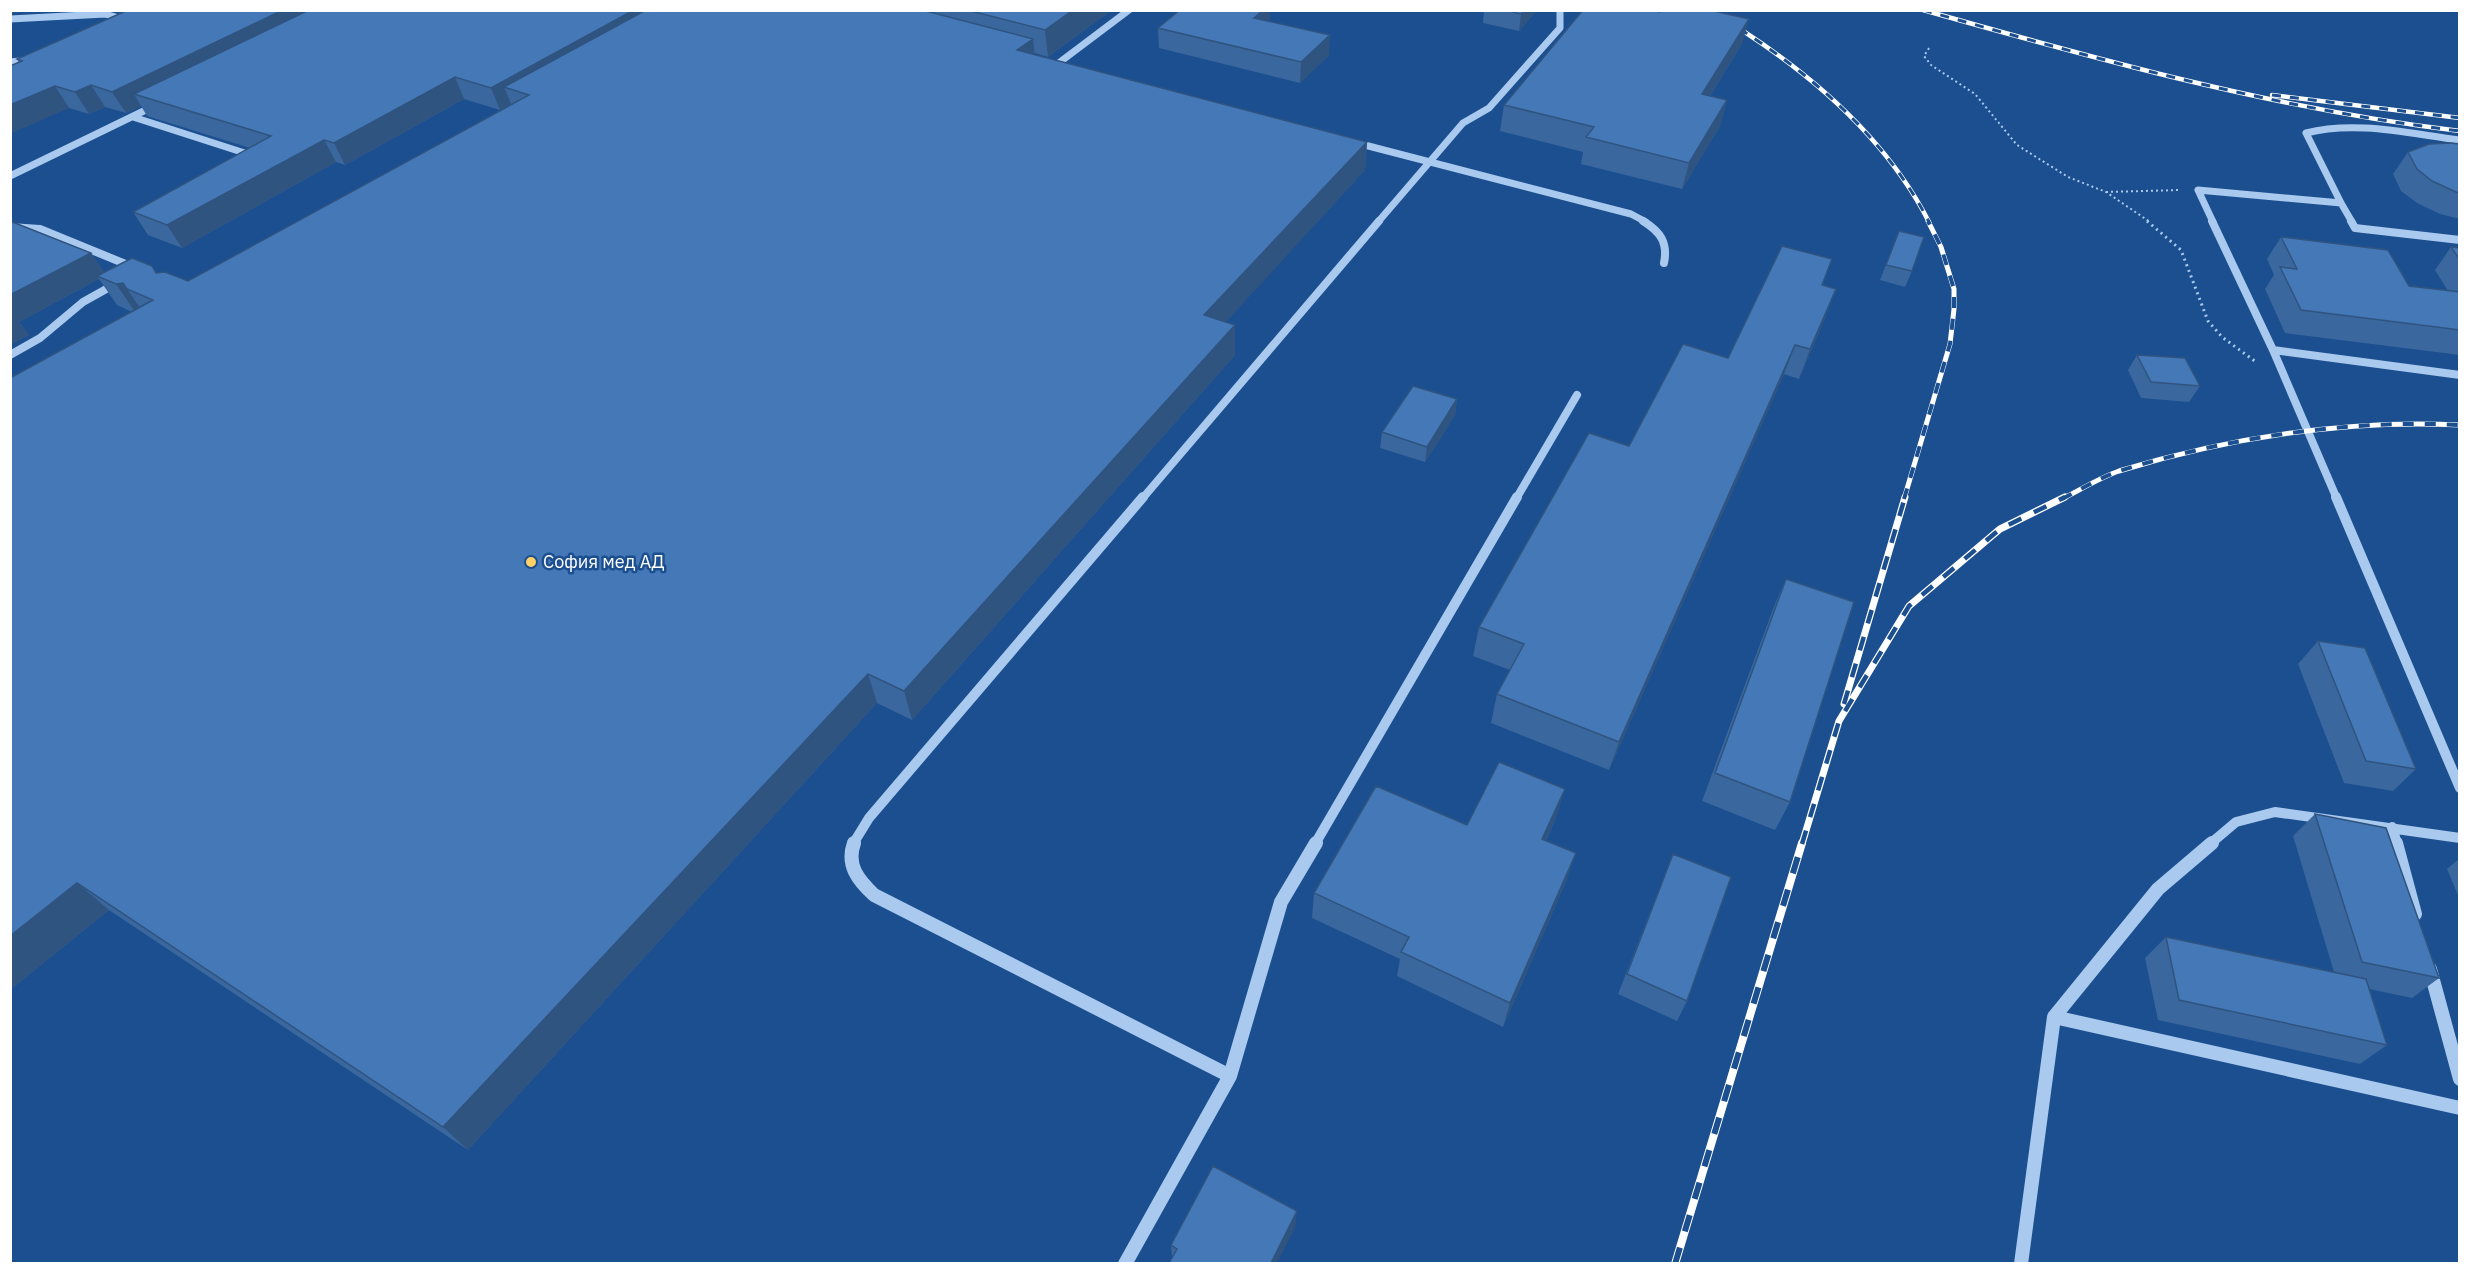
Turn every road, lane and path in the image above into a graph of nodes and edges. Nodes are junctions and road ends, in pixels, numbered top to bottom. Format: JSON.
{"nodes":[{"id":1,"x":1129,"y":10,"type":"edge"},
{"id":2,"x":1560,"y":10,"type":"edge"},
{"id":3,"x":10,"y":19,"type":"edge"},
{"id":4,"x":121,"y":26,"type":"edge"},
{"id":5,"x":1929,"y":48,"type":"dead end"},
{"id":6,"x":35,"y":59,"type":"edge"},
{"id":7,"x":10,"y":62,"type":"edge"},
{"id":8,"x":1045,"y":62,"type":"edge"},
{"id":9,"x":1056,"y":65,"type":"junction"},
{"id":10,"x":1068,"y":68,"type":"edge"},
{"id":11,"x":164,"y":101,"type":"edge"},
{"id":12,"x":133,"y":117,"type":"junction"},
{"id":13,"x":1340,"y":138,"type":"edge"},
{"id":14,"x":2460,"y":140,"type":"edge"},
{"id":15,"x":1430,"y":162,"type":"junction"},
{"id":16,"x":255,"y":167,"type":"edge"},
{"id":17,"x":10,"y":176,"type":"edge"},
{"id":18,"x":2198,"y":190,"type":"junction"},
{"id":19,"x":2106,"y":192,"type":"junction"},
{"id":20,"x":2341,"y":203,"type":"junction"},
{"id":21,"x":10,"y":227,"type":"edge"},
{"id":22,"x":2460,"y":240,"type":"edge"},
{"id":23,"x":1664,"y":263,"type":"dead end"},
{"id":24,"x":2273,"y":350,"type":"junction"},
{"id":25,"x":10,"y":355,"type":"edge"},
{"id":26,"x":2460,"y":375,"type":"edge"},
{"id":27,"x":2285,"y":379,"type":"junction"},
{"id":28,"x":1577,"y":394,"type":"dead end"},
{"id":29,"x":2460,"y":789,"type":"edge"},
{"id":30,"x":2392,"y":827,"type":"junction"},
{"id":31,"x":2460,"y":838,"type":"edge"},
{"id":32,"x":2420,"y":930,"type":"edge"},
{"id":33,"x":2426,"y":953,"type":"edge"},
{"id":34,"x":2054,"y":1017,"type":"junction"},
{"id":35,"x":1230,"y":1076,"type":"junction"},
{"id":36,"x":2460,"y":1079,"type":"edge"},
{"id":37,"x":2460,"y":1108,"type":"edge"},
{"id":38,"x":1125,"y":1263,"type":"edge"},
{"id":39,"x":2021,"y":1263,"type":"edge"}],
"edges":[{"from":1,"to":9,"type":"street"},
{"from":2,"to":15,"type":"street"},
{"from":3,"to":4,"type":"street"},
{"from":5,"to":19,"type":"path"},
{"from":6,"to":7,"type":"street"},
{"from":8,"to":9,"type":"street"},
{"from":9,"to":10,"type":"street"},
{"from":11,"to":12,"type":"street"},
{"from":12,"to":16,"type":"street"},
{"from":12,"to":17,"type":"street"},
{"from":13,"to":15,"type":"street"},
{"from":14,"to":20,"type":"street"},
{"from":15,"to":23,"type":"street"},
{"from":15,"to":35,"type":"street"},
{"from":18,"to":19,"type":"path"},
{"from":18,"to":20,"type":"street"},
{"from":18,"to":24,"type":"street"},
{"from":19,"to":27,"type":"path"},
{"from":20,"to":22,"type":"street"},
{"from":21,"to":25,"type":"street"},
{"from":24,"to":26,"type":"street"},
{"from":24,"to":27,"type":"street"},
{"from":27,"to":29,"type":"street"},
{"from":28,"to":35,"type":"street"},
{"from":30,"to":31,"type":"street"},
{"from":30,"to":32,"type":"street"},
{"from":30,"to":34,"type":"street"},
{"from":33,"to":36,"type":"street"},
{"from":34,"to":37,"type":"street"},
{"from":34,"to":39,"type":"street"},
{"from":35,"to":38,"type":"street"}]}
